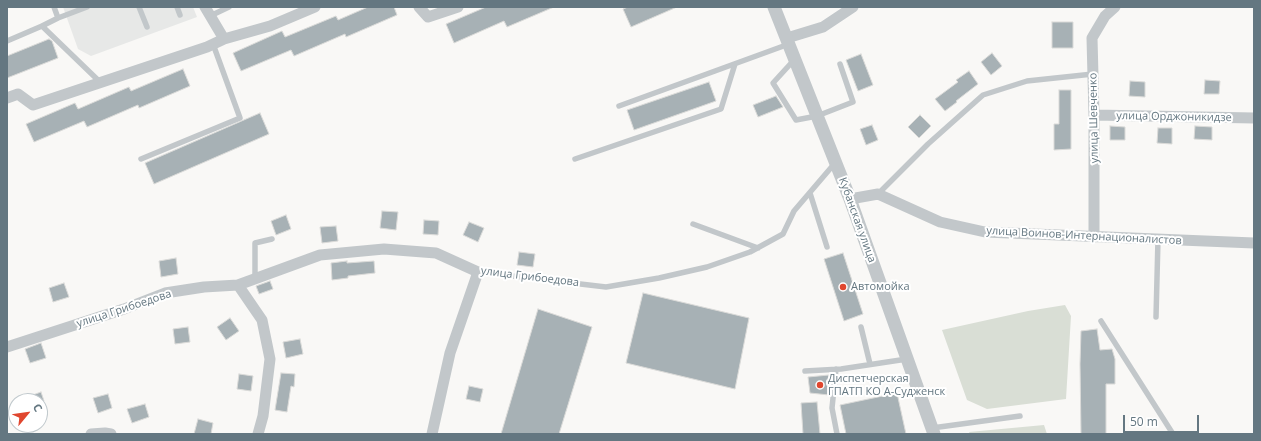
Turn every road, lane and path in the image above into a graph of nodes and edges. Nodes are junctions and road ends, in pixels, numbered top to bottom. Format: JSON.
{"nodes":[{"id":1,"x":54,"y":7,"type":"edge"},
{"id":2,"x":87,"y":7,"type":"edge"},
{"id":3,"x":139,"y":7,"type":"edge"},
{"id":4,"x":177,"y":7,"type":"edge"},
{"id":5,"x":229,"y":7,"type":"edge"},
{"id":6,"x":315,"y":7,"type":"edge"},
{"id":7,"x":419,"y":7,"type":"edge"},
{"id":8,"x":458,"y":7,"type":"edge"},
{"id":9,"x":774,"y":7,"type":"edge"},
{"id":10,"x":853,"y":7,"type":"edge"},
{"id":11,"x":1115,"y":7,"type":"edge"},
{"id":12,"x":208,"y":11,"type":"edge"},
{"id":13,"x":180,"y":15,"type":"dead end"},
{"id":14,"x":58,"y":18,"type":"junction"},
{"id":15,"x":42,"y":26,"type":"junction"},
{"id":16,"x":146,"y":27,"type":"dead end"},
{"id":17,"x":224,"y":39,"type":"junction"},
{"id":18,"x":7,"y":40,"type":"edge"},
{"id":19,"x":788,"y":41,"type":"junction"},
{"id":20,"x":213,"y":44,"type":"junction"},
{"id":21,"x":795,"y":59,"type":"junction"},
{"id":22,"x":734,"y":64,"type":"junction"},
{"id":23,"x":840,"y":64,"type":"dead end"},
{"id":24,"x":1093,"y":74,"type":"junction"},
{"id":25,"x":100,"y":82,"type":"junction"},
{"id":26,"x":7,"y":98,"type":"edge"},
{"id":27,"x":619,"y":106,"type":"dead end"},
{"id":28,"x":1094,"y":115,"type":"junction"},
{"id":29,"x":817,"y":116,"type":"junction"},
{"id":30,"x":1254,"y":118,"type":"edge"},
{"id":31,"x":141,"y":159,"type":"dead end"},
{"id":32,"x":575,"y":159,"type":"dead end"},
{"id":33,"x":836,"y":163,"type":"junction"},
{"id":34,"x":810,"y":193,"type":"junction"},
{"id":35,"x":878,"y":194,"type":"junction"},
{"id":36,"x":850,"y":199,"type":"junction"},
{"id":37,"x":693,"y":224,"type":"dead end"},
{"id":38,"x":1094,"y":237,"type":"junction"},
{"id":39,"x":272,"y":239,"type":"dead end"},
{"id":40,"x":1158,"y":239,"type":"junction"},
{"id":41,"x":1254,"y":243,"type":"edge"},
{"id":42,"x":827,"y":247,"type":"dead end"},
{"id":43,"x":758,"y":248,"type":"junction"},
{"id":44,"x":478,"y":272,"type":"junction"},
{"id":45,"x":255,"y":279,"type":"junction"},
{"id":46,"x":238,"y":285,"type":"junction"},
{"id":47,"x":1156,"y":317,"type":"dead end"},
{"id":48,"x":1101,"y":321,"type":"dead end"},
{"id":49,"x":861,"y":327,"type":"dead end"},
{"id":50,"x":7,"y":347,"type":"edge"},
{"id":51,"x":908,"y":359,"type":"junction"},
{"id":52,"x":870,"y":364,"type":"junction"},
{"id":53,"x":836,"y":369,"type":"junction"},
{"id":54,"x":805,"y":371,"type":"dead end"},
{"id":55,"x":1020,"y":416,"type":"dead end"},
{"id":56,"x":933,"y":431,"type":"edge"},
{"id":57,"x":91,"y":434,"type":"edge"},
{"id":58,"x":111,"y":434,"type":"edge"},
{"id":59,"x":258,"y":434,"type":"edge"},
{"id":60,"x":432,"y":434,"type":"edge"},
{"id":61,"x":837,"y":434,"type":"edge"},
{"id":62,"x":1173,"y":434,"type":"edge"}],
"edges":[{"from":1,"to":14,"type":"lane"},
{"from":2,"to":14,"type":"lane"},
{"from":3,"to":16,"type":"lane"},
{"from":4,"to":13,"type":"lane"},
{"from":5,"to":12,"type":"lane"},
{"from":6,"to":17,"type":"street"},
{"from":7,"to":8,"type":"street"},
{"from":9,"to":19,"type":"street","name":"Кубанская улица"},
{"from":10,"to":19,"type":"street"},
{"from":11,"to":24,"type":"street","name":"улица Шевченко"},
{"from":12,"to":17,"type":"street"},
{"from":14,"to":15,"type":"lane"},
{"from":15,"to":18,"type":"lane"},
{"from":15,"to":25,"type":"lane"},
{"from":17,"to":20,"type":"street"},
{"from":19,"to":21,"type":"street","name":"Кубанская улица"},
{"from":19,"to":22,"type":"lane"},
{"from":20,"to":25,"type":"street"},
{"from":20,"to":31,"type":"lane"},
{"from":21,"to":29,"type":"street","name":"Кубанская улица"},
{"from":21,"to":29,"type":"lane"},
{"from":22,"to":27,"type":"lane"},
{"from":22,"to":32,"type":"lane"},
{"from":23,"to":29,"type":"lane"},
{"from":24,"to":28,"type":"street","name":"улица Шевченко"},
{"from":24,"to":35,"type":"lane"},
{"from":25,"to":26,"type":"street"},
{"from":28,"to":30,"type":"street","name":"улица Орджоникидзе"},
{"from":28,"to":38,"type":"street","name":"улица Шевченко"},
{"from":29,"to":33,"type":"street","name":"Кубанская улица"},
{"from":33,"to":34,"type":"lane","name":"улица Грибоедова"},
{"from":33,"to":36,"type":"street","name":"Кубанская улица"},
{"from":34,"to":42,"type":"lane"},
{"from":34,"to":43,"type":"lane","name":"улица Грибоедова"},
{"from":35,"to":36,"type":"street"},
{"from":35,"to":38,"type":"street","name":"улица Воинов-Интернационалистов"},
{"from":36,"to":51,"type":"street","name":"Кубанская улица"},
{"from":37,"to":43,"type":"lane"},
{"from":38,"to":40,"type":"street","name":"улица Воинов-Интернационалистов"},
{"from":39,"to":45,"type":"lane"},
{"from":40,"to":41,"type":"street","name":"улица Воинов-Интернационалистов"},
{"from":40,"to":47,"type":"lane"},
{"from":43,"to":44,"type":"lane","name":"улица Грибоедова"},
{"from":44,"to":45,"type":"street","name":"улица Грибоедова"},
{"from":44,"to":60,"type":"street"},
{"from":45,"to":46,"type":"street","name":"улица Грибоедова"},
{"from":46,"to":50,"type":"street","name":"улица Грибоедова"},
{"from":46,"to":59,"type":"street"},
{"from":48,"to":62,"type":"lane"},
{"from":49,"to":52,"type":"lane"},
{"from":51,"to":52,"type":"lane"},
{"from":51,"to":56,"type":"street","name":"Кубанская улица"},
{"from":52,"to":53,"type":"lane"},
{"from":53,"to":54,"type":"lane"},
{"from":53,"to":61,"type":"lane"},
{"from":55,"to":56,"type":"lane"},
{"from":57,"to":58,"type":"street"}]}
